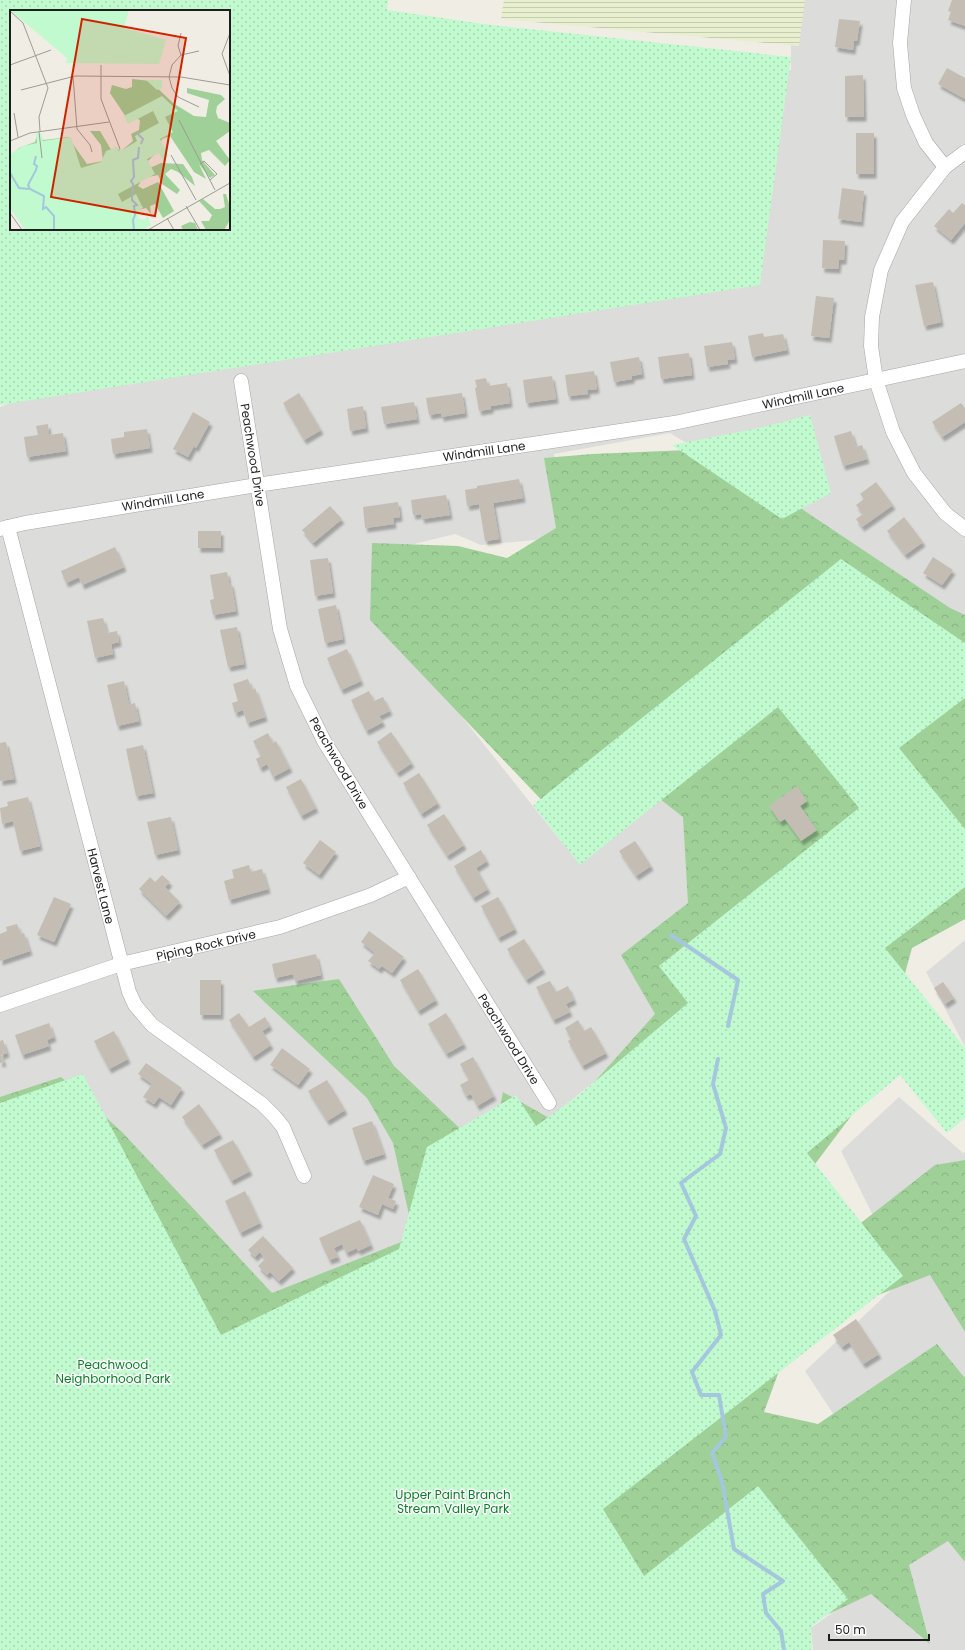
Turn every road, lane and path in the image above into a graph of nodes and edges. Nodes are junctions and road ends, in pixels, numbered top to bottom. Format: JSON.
{"nodes":[{"id":1,"x":904,"y":0,"type":"edge"},
{"id":2,"x":965,"y":152,"type":"edge"},
{"id":3,"x":945,"y":167,"type":"junction"},
{"id":4,"x":965,"y":361,"type":"edge"},
{"id":5,"x":876,"y":380,"type":"junction"},
{"id":6,"x":241,"y":381,"type":"dead end"},
{"id":7,"x":257,"y":485,"type":"junction"},
{"id":8,"x":4,"y":528,"type":"edge"},
{"id":9,"x":965,"y":529,"type":"edge"},
{"id":10,"x":408,"y":877,"type":"junction"},
{"id":11,"x":121,"y":964,"type":"junction"},
{"id":12,"x":0,"y":1005,"type":"edge"},
{"id":13,"x":549,"y":1103,"type":"dead end"},
{"id":14,"x":304,"y":1176,"type":"dead end"}],
"edges":[{"from":1,"to":3,"type":"street"},
{"from":2,"to":3,"type":"street"},
{"from":3,"to":5,"type":"street"},
{"from":4,"to":5,"type":"street","name":"Windmill Lane"},
{"from":5,"to":7,"type":"street","name":"Windmill Lane"},
{"from":5,"to":9,"type":"street"},
{"from":6,"to":7,"type":"street","name":"Peachwood Drive"},
{"from":7,"to":8,"type":"street","name":"Windmill Lane"},
{"from":7,"to":10,"type":"street","name":"Peachwood Drive"},
{"from":8,"to":11,"type":"street","name":"Harvest Lane"},
{"from":10,"to":11,"type":"street","name":"Piping Rock Drive"},
{"from":10,"to":13,"type":"street","name":"Peachwood Drive"},
{"from":11,"to":12,"type":"street","name":"Piping Rock Drive"},
{"from":11,"to":14,"type":"street","name":"Harvest Lane"}]}
